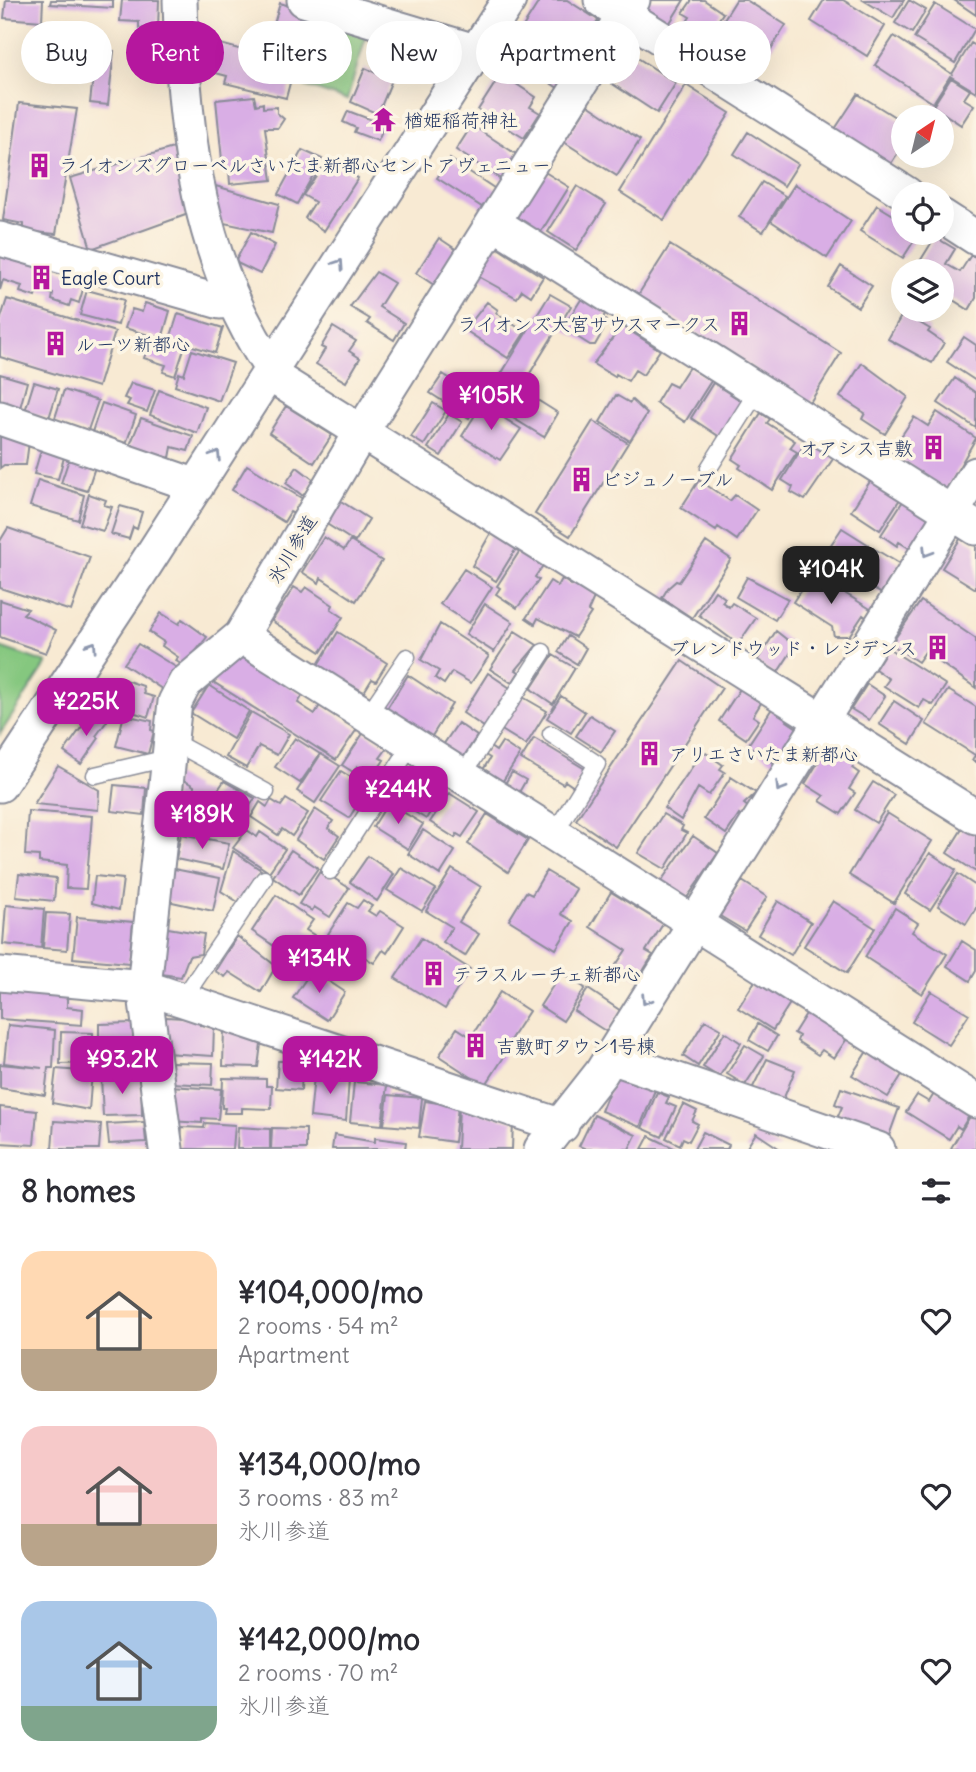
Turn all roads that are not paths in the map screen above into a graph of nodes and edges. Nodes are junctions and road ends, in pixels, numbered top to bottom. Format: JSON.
{"nodes":[{"id":1,"x":180,"y":0,"type":"edge"},
{"id":2,"x":304,"y":0,"type":"edge"},
{"id":3,"x":509,"y":0,"type":"edge"},
{"id":4,"x":619,"y":5,"type":"edge"},
{"id":5,"x":475,"y":51,"type":"junction"},
{"id":6,"x":891,"y":184,"type":"edge"},
{"id":7,"x":494,"y":223,"type":"junction"},
{"id":8,"x":954,"y":224,"type":"edge"},
{"id":9,"x":976,"y":238,"type":"edge"},
{"id":10,"x":0,"y":239,"type":"edge"},
{"id":11,"x":232,"y":296,"type":"junction"},
{"id":12,"x":270,"y":368,"type":"junction"},
{"id":13,"x":758,"y":390,"type":"junction"},
{"id":14,"x":0,"y":418,"type":"edge"},
{"id":15,"x":362,"y":431,"type":"junction"},
{"id":16,"x":709,"y":468,"type":"dead end"},
{"id":17,"x":976,"y":474,"type":"edge"},
{"id":18,"x":197,"y":486,"type":"junction"},
{"id":19,"x":964,"y":520,"type":"edge"},
{"id":20,"x":241,"y":636,"type":"junction"},
{"id":21,"x":542,"y":652,"type":"dead end"},
{"id":22,"x":407,"y":657,"type":"dead end"},
{"id":23,"x":367,"y":716,"type":"junction"},
{"id":24,"x":821,"y":721,"type":"junction"},
{"id":25,"x":551,"y":734,"type":"dead end"},
{"id":26,"x":412,"y":744,"type":"junction"},
{"id":27,"x":169,"y":749,"type":"junction"},
{"id":28,"x":95,"y":775,"type":"dead end"},
{"id":29,"x":462,"y":776,"type":"junction"},
{"id":30,"x":0,"y":785,"type":"edge"},
{"id":31,"x":267,"y":792,"type":"dead end"},
{"id":32,"x":976,"y":817,"type":"edge"},
{"id":33,"x":554,"y":834,"type":"junction"},
{"id":34,"x":330,"y":871,"type":"dead end"},
{"id":35,"x":264,"y":879,"type":"dead end"},
{"id":36,"x":694,"y":923,"type":"junction"},
{"id":37,"x":0,"y":974,"type":"edge"},
{"id":38,"x":144,"y":987,"type":"junction"},
{"id":39,"x":182,"y":1000,"type":"junction"},
{"id":40,"x":611,"y":1057,"type":"junction"},
{"id":41,"x":976,"y":1101,"type":"edge"},
{"id":42,"x":551,"y":1137,"type":"edge"},
{"id":43,"x":828,"y":1141,"type":"edge"},
{"id":44,"x":166,"y":1149,"type":"edge"},
{"id":45,"x":878,"y":1149,"type":"edge"}],
"edges":[{"from":1,"to":11,"type":"street"},
{"from":2,"to":5,"type":"street"},
{"from":3,"to":5,"type":"street"},
{"from":4,"to":6,"type":"street"},
{"from":4,"to":7,"type":"street","name":"氷川参道"},
{"from":12,"to":5,"type":"street","one_way":true},
{"from":7,"to":13,"type":"street"},
{"from":7,"to":15,"type":"street","name":"氷川参道"},
{"from":8,"to":9,"type":"street"},
{"from":10,"to":11,"type":"street"},
{"from":11,"to":12,"type":"street"},
{"from":12,"to":15,"type":"street"},
{"from":18,"to":12,"type":"street","one_way":true},
{"from":13,"to":16,"type":"lane"},
{"from":13,"to":19,"type":"street"},
{"from":14,"to":18,"type":"street"},
{"from":15,"to":20,"type":"street","name":"氷川参道"},
{"from":15,"to":24,"type":"street"},
{"from":17,"to":19,"type":"street"},
{"from":30,"to":18,"type":"street","one_way":true},
{"from":19,"to":24,"type":"street","one_way":true},
{"from":20,"to":23,"type":"street"},
{"from":20,"to":27,"type":"street","name":"氷川参道"},
{"from":21,"to":29,"type":"lane"},
{"from":22,"to":23,"type":"lane"},
{"from":23,"to":26,"type":"street"},
{"from":24,"to":32,"type":"street"},
{"from":24,"to":36,"type":"street","one_way":true},
{"from":25,"to":33,"type":"lane"},
{"from":26,"to":29,"type":"street"},
{"from":26,"to":34,"type":"lane"},
{"from":27,"to":28,"type":"lane"},
{"from":27,"to":31,"type":"lane"},
{"from":27,"to":38,"type":"street","name":"氷川参道"},
{"from":29,"to":33,"type":"street"},
{"from":33,"to":36,"type":"street"},
{"from":35,"to":39,"type":"lane"},
{"from":36,"to":40,"type":"street","one_way":true},
{"from":36,"to":41,"type":"street"},
{"from":37,"to":38,"type":"street"},
{"from":38,"to":39,"type":"street"},
{"from":38,"to":44,"type":"street","name":"氷川参道"},
{"from":39,"to":42,"type":"street"},
{"from":40,"to":42,"type":"street"},
{"from":40,"to":43,"type":"street"},
{"from":43,"to":45,"type":"street"}]}
